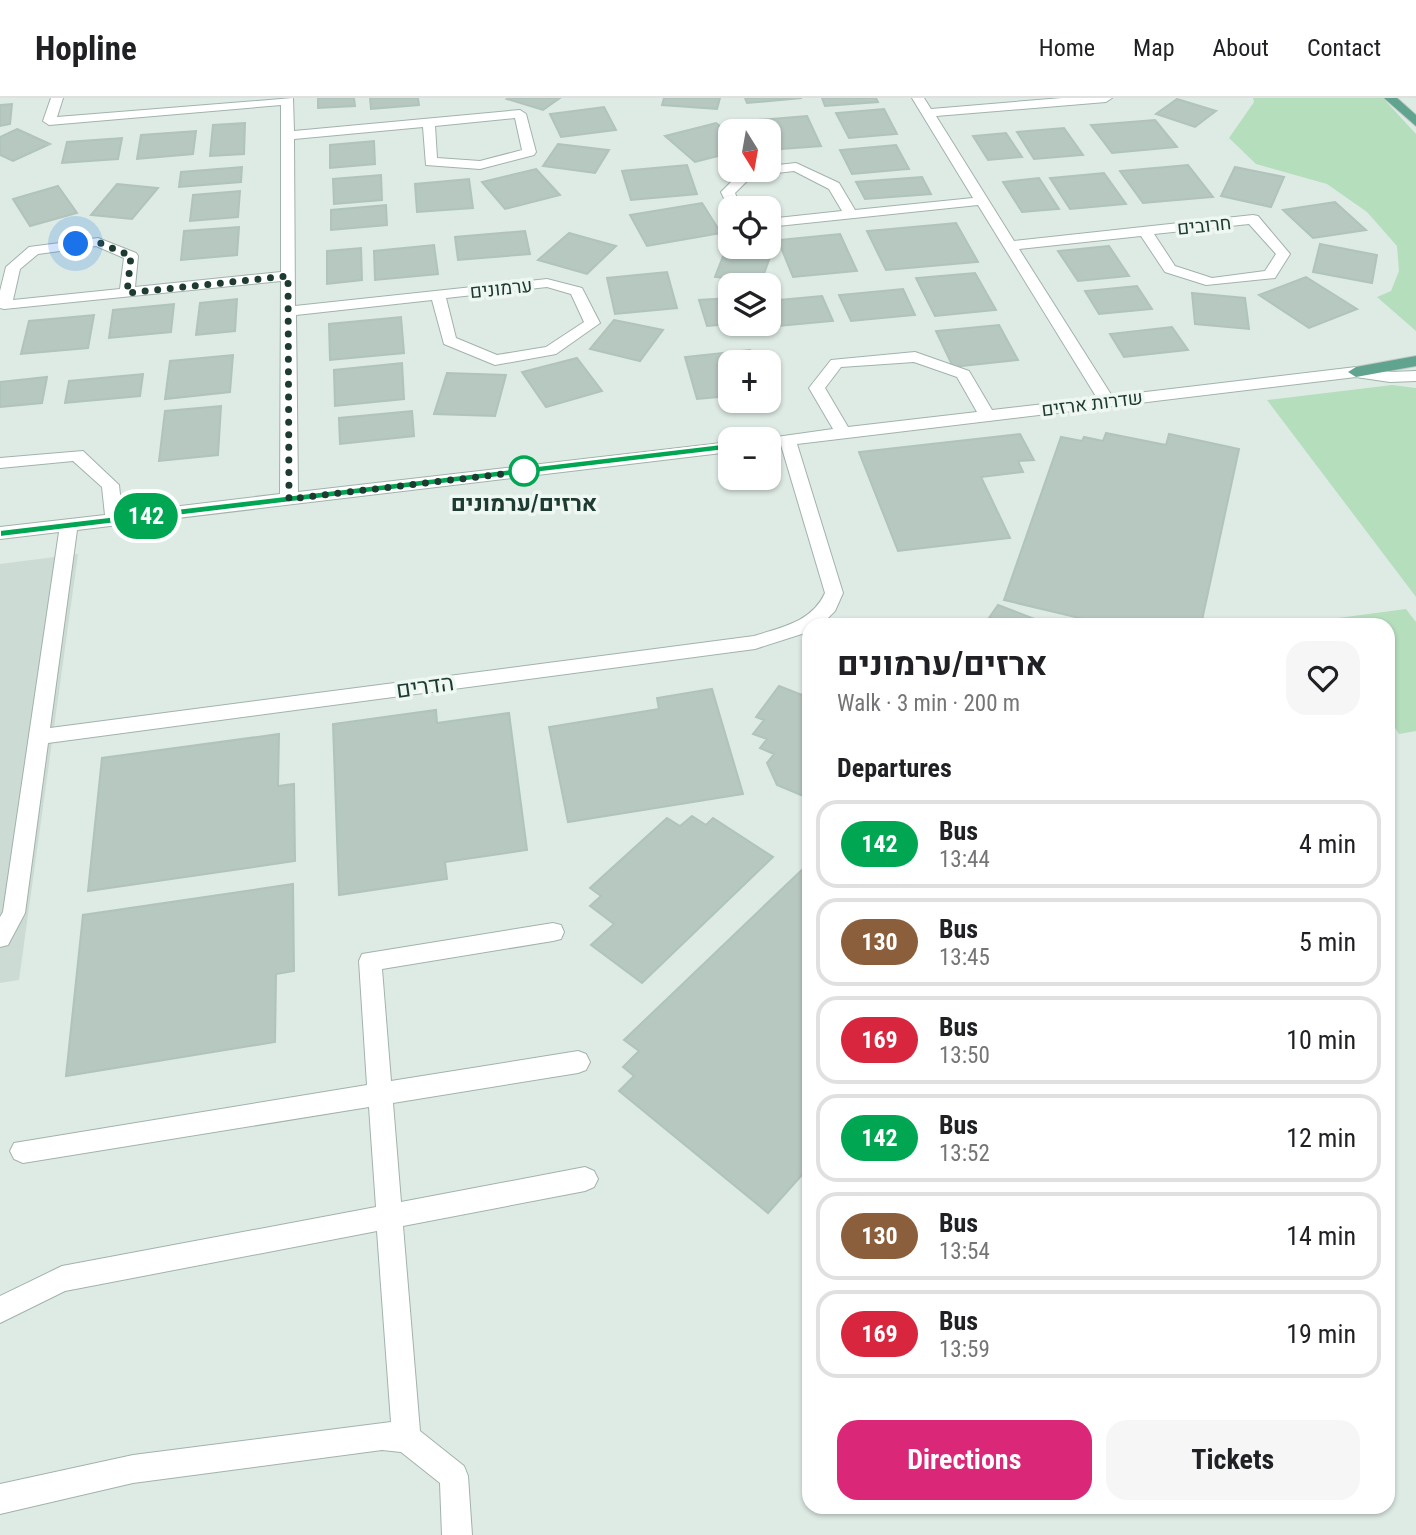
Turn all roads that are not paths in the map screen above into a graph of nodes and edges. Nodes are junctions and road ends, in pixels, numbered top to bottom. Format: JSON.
{"nodes":[{"id":1,"x":57,"y":98,"type":"edge"},
{"id":2,"x":134,"y":98,"type":"edge"},
{"id":3,"x":918,"y":98,"type":"edge"},
{"id":4,"x":1106,"y":98,"type":"edge"},
{"id":5,"x":1390,"y":98,"type":"edge"},
{"id":6,"x":287,"y":99,"type":"edge"},
{"id":7,"x":1040,"y":101,"type":"edge"},
{"id":8,"x":927,"y":113,"type":"junction"},
{"id":9,"x":137,"y":114,"type":"junction"},
{"id":10,"x":429,"y":122,"type":"junction"},
{"id":11,"x":1416,"y":122,"type":"edge"},
{"id":12,"x":286,"y":136,"type":"junction"},
{"id":13,"x":730,"y":196,"type":"edge"},
{"id":14,"x":982,"y":201,"type":"junction"},
{"id":15,"x":850,"y":214,"type":"junction"},
{"id":16,"x":781,"y":222,"type":"edge"},
{"id":17,"x":1145,"y":231,"type":"junction"},
{"id":18,"x":1011,"y":246,"type":"junction"},
{"id":19,"x":288,"y":276,"type":"junction"},
{"id":20,"x":127,"y":293,"type":"junction"},
{"id":21,"x":438,"y":295,"type":"junction"},
{"id":22,"x":288,"y":311,"type":"junction"},
{"id":23,"x":1416,"y":361,"type":"edge"},
{"id":24,"x":1356,"y":372,"type":"junction"},
{"id":25,"x":1416,"y":376,"type":"edge"},
{"id":26,"x":1107,"y":401,"type":"junction"},
{"id":27,"x":987,"y":416,"type":"junction"},
{"id":28,"x":844,"y":433,"type":"junction"},
{"id":29,"x":788,"y":440,"type":"junction"},
{"id":30,"x":781,"y":441,"type":"edge"},
{"id":31,"x":718,"y":448,"type":"edge"},
{"id":32,"x":0,"y":463,"type":"edge"},
{"id":33,"x":289,"y":499,"type":"junction"},
{"id":34,"x":114,"y":520,"type":"junction"},
{"id":35,"x":69,"y":525,"type":"junction"},
{"id":36,"x":0,"y":533,"type":"edge"},
{"id":37,"x":816,"y":618,"type":"edge"},
{"id":38,"x":802,"y":628,"type":"edge"},
{"id":39,"x":39,"y":737,"type":"junction"},
{"id":40,"x":553,"y":932,"type":"dead end"},
{"id":41,"x":0,"y":938,"type":"edge"},
{"id":42,"x":578,"y":1062,"type":"dead end"},
{"id":43,"x":380,"y":1093,"type":"junction"},
{"id":44,"x":23,"y":1151,"type":"dead end"},
{"id":45,"x":585,"y":1179,"type":"dead end"},
{"id":46,"x":389,"y":1216,"type":"junction"},
{"id":47,"x":0,"y":1310,"type":"edge"},
{"id":48,"x":406,"y":1438,"type":"junction"},
{"id":49,"x":0,"y":1499,"type":"edge"},
{"id":50,"x":457,"y":1535,"type":"edge"}],
"edges":[{"from":1,"to":9,"type":"street"},
{"from":2,"to":9,"type":"street"},
{"from":3,"to":8,"type":"street"},
{"from":4,"to":7,"type":"street"},
{"from":5,"to":11,"type":"main road"},
{"from":6,"to":9,"type":"street"},
{"from":6,"to":12,"type":"street"},
{"from":7,"to":8,"type":"street"},
{"from":8,"to":14,"type":"street"},
{"from":10,"to":10,"type":"street"},
{"from":10,"to":12,"type":"street"},
{"from":12,"to":19,"type":"street"},
{"from":13,"to":15,"type":"street"},
{"from":14,"to":15,"type":"street"},
{"from":14,"to":18,"type":"street"},
{"from":15,"to":16,"type":"street"},
{"from":17,"to":17,"type":"street","name":"חרובים"},
{"from":17,"to":18,"type":"street","name":"חרובים"},
{"from":18,"to":26,"type":"street"},
{"from":19,"to":20,"type":"street"},
{"from":19,"to":22,"type":"street"},
{"from":20,"to":20,"type":"street"},
{"from":21,"to":21,"type":"street","name":"ערמונים"},
{"from":21,"to":22,"type":"street","name":"ערמונים"},
{"from":22,"to":33,"type":"street"},
{"from":23,"to":24,"type":"main road"},
{"from":24,"to":25,"type":"street","name":"שדרות ארזים"},
{"from":24,"to":26,"type":"street","name":"שדרות ארזים"},
{"from":26,"to":27,"type":"street","name":"שדרות ארזים"},
{"from":27,"to":28,"type":"street","name":"שדרות ארזים"},
{"from":27,"to":28,"type":"street"},
{"from":28,"to":29,"type":"street","name":"שדרות ארזים"},
{"from":29,"to":30,"type":"street","name":"שדרות ארזים"},
{"from":29,"to":37,"type":"street","name":"הדרים"},
{"from":31,"to":33,"type":"street"},
{"from":32,"to":34,"type":"street"},
{"from":33,"to":34,"type":"street"},
{"from":34,"to":35,"type":"street"},
{"from":35,"to":36,"type":"street"},
{"from":35,"to":39,"type":"street"},
{"from":38,"to":39,"type":"street","name":"הדרים"},
{"from":39,"to":41,"type":"street"},
{"from":40,"to":43,"type":"street"},
{"from":42,"to":43,"type":"street"},
{"from":43,"to":44,"type":"street"},
{"from":43,"to":46,"type":"street"},
{"from":45,"to":46,"type":"street"},
{"from":46,"to":47,"type":"street"},
{"from":46,"to":48,"type":"street"},
{"from":48,"to":49,"type":"street"},
{"from":48,"to":50,"type":"street"}]}
